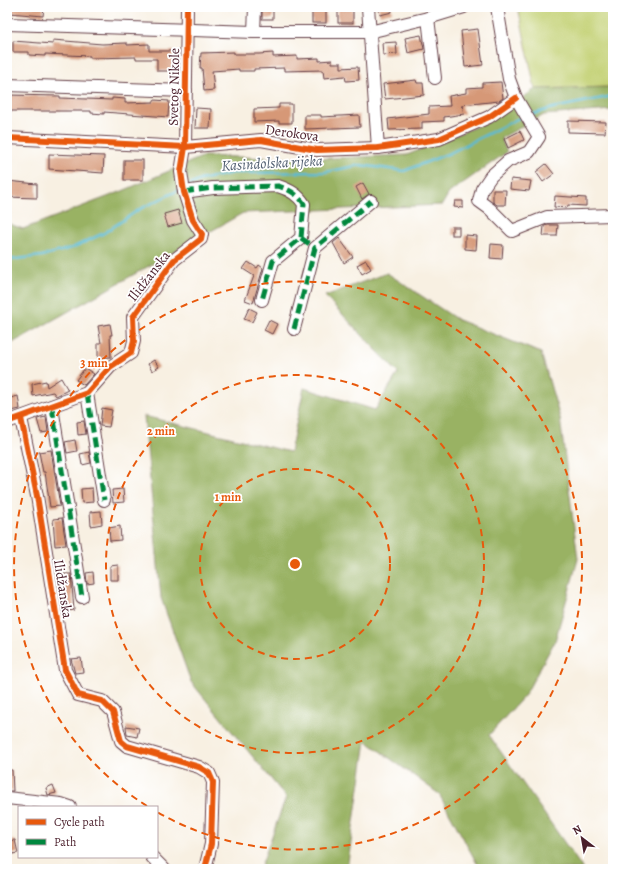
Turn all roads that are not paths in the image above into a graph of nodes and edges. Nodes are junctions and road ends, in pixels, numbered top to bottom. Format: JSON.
{"nodes":[{"id":1,"x":187,"y":7,"type":"edge"},
{"id":2,"x":255,"y":7,"type":"edge"},
{"id":3,"x":368,"y":7,"type":"edge"},
{"id":4,"x":464,"y":7,"type":"edge"},
{"id":5,"x":497,"y":7,"type":"edge"},
{"id":6,"x":428,"y":18,"type":"junction"},
{"id":7,"x":7,"y":24,"type":"edge"},
{"id":8,"x":186,"y":29,"type":"junction"},
{"id":9,"x":254,"y":32,"type":"junction"},
{"id":10,"x":369,"y":32,"type":"junction"},
{"id":11,"x":435,"y":78,"type":"dead end"},
{"id":12,"x":7,"y":85,"type":"edge"},
{"id":13,"x":186,"y":91,"type":"junction"},
{"id":14,"x":518,"y":103,"type":"junction"},
{"id":15,"x":7,"y":138,"type":"edge"},
{"id":16,"x":185,"y":147,"type":"junction"},
{"id":17,"x":378,"y":148,"type":"junction"},
{"id":18,"x":184,"y":192,"type":"junction"},
{"id":19,"x":371,"y":202,"type":"dead end"},
{"id":20,"x":613,"y":215,"type":"edge"},
{"id":21,"x":301,"y":238,"type":"junction"},
{"id":22,"x":315,"y":248,"type":"junction"},
{"id":23,"x":262,"y":300,"type":"dead end"},
{"id":24,"x":294,"y":329,"type":"dead end"},
{"id":25,"x":88,"y":393,"type":"junction"},
{"id":26,"x":52,"y":407,"type":"junction"},
{"id":27,"x":21,"y":418,"type":"junction"},
{"id":28,"x":7,"y":422,"type":"edge"},
{"id":29,"x":104,"y":500,"type":"dead end"},
{"id":30,"x":82,"y":596,"type":"dead end"},
{"id":31,"x":7,"y":798,"type":"edge"},
{"id":32,"x":67,"y":806,"type":"edge"},
{"id":33,"x":153,"y":858,"type":"edge"},
{"id":34,"x":164,"y":869,"type":"edge"},
{"id":35,"x":205,"y":869,"type":"edge"}],
"edges":[{"from":1,"to":8,"type":"street","name":"Svetog Nikole"},
{"from":2,"to":9,"type":"street"},
{"from":3,"to":10,"type":"street"},
{"from":4,"to":6,"type":"street"},
{"from":5,"to":14,"type":"street"},
{"from":6,"to":10,"type":"street"},
{"from":6,"to":11,"type":"street"},
{"from":7,"to":8,"type":"street"},
{"from":8,"to":9,"type":"street"},
{"from":8,"to":13,"type":"street","name":"Svetog Nikole"},
{"from":9,"to":10,"type":"street"},
{"from":10,"to":17,"type":"street"},
{"from":12,"to":13,"type":"street"},
{"from":13,"to":16,"type":"street","name":"Svetog Nikole"},
{"from":14,"to":17,"type":"street","name":"Derokova"},
{"from":14,"to":20,"type":"street"},
{"from":15,"to":16,"type":"street","name":"Derokova"},
{"from":16,"to":17,"type":"street","name":"Derokova"},
{"from":16,"to":18,"type":"street","name":"Svetog Nikole"},
{"from":18,"to":21,"type":"street"},
{"from":18,"to":25,"type":"street","name":"Ilidžanska"},
{"from":19,"to":22,"type":"street"},
{"from":21,"to":22,"type":"street"},
{"from":21,"to":23,"type":"street"},
{"from":22,"to":24,"type":"street"},
{"from":25,"to":26,"type":"street","name":"Ilidžanska"},
{"from":25,"to":29,"type":"street"},
{"from":26,"to":27,"type":"street","name":"Ilidžanska"},
{"from":26,"to":30,"type":"street","name":"Ilidžanska"},
{"from":27,"to":28,"type":"street","name":"Ilidžanska"},
{"from":27,"to":35,"type":"street","name":"Ilidžanska"},
{"from":31,"to":32,"type":"street"},
{"from":33,"to":34,"type":"street"}]}
